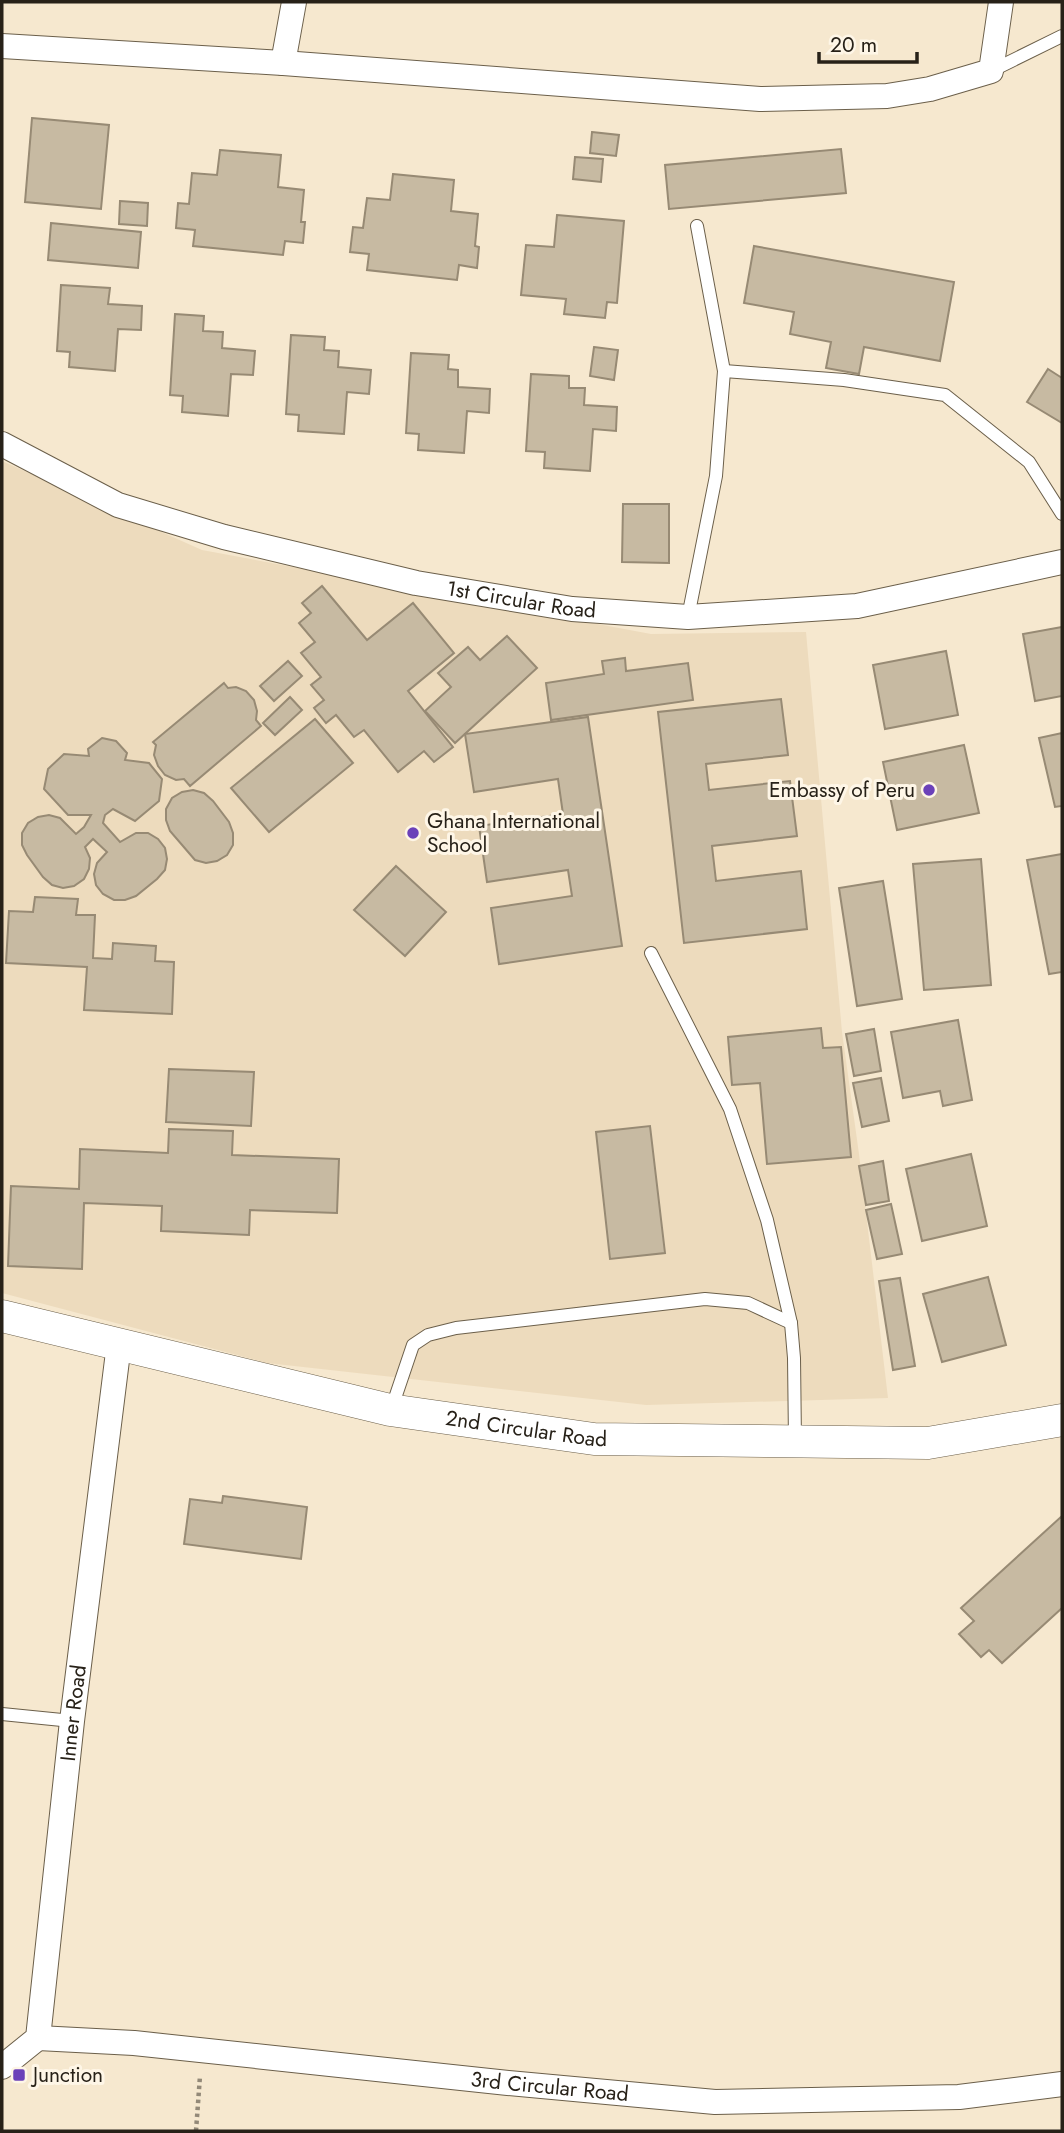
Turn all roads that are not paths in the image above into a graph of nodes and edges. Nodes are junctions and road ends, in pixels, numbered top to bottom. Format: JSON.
{"nodes":[{"id":1,"x":294,"y":2,"type":"edge"},
{"id":2,"x":1001,"y":2,"type":"edge"},
{"id":3,"x":1062,"y":36,"type":"edge"},
{"id":4,"x":2,"y":46,"type":"edge"},
{"id":5,"x":283,"y":63,"type":"junction"},
{"id":6,"x":991,"y":71,"type":"junction"},
{"id":7,"x":697,"y":226,"type":"dead end"},
{"id":8,"x":724,"y":371,"type":"junction"},
{"id":9,"x":2,"y":444,"type":"edge"},
{"id":10,"x":1062,"y":514,"type":"edge"},
{"id":11,"x":1062,"y":562,"type":"edge"},
{"id":12,"x":688,"y":617,"type":"junction"},
{"id":13,"x":651,"y":953,"type":"dead end"},
{"id":14,"x":2,"y":1316,"type":"edge"},
{"id":15,"x":791,"y":1322,"type":"junction"},
{"id":16,"x":119,"y":1345,"type":"junction"},
{"id":17,"x":390,"y":1410,"type":"junction"},
{"id":18,"x":1062,"y":1420,"type":"edge"},
{"id":19,"x":795,"y":1441,"type":"junction"},
{"id":20,"x":2,"y":1714,"type":"edge"},
{"id":21,"x":72,"y":1721,"type":"junction"},
{"id":22,"x":38,"y":2038,"type":"junction"},
{"id":23,"x":2,"y":2067,"type":"edge"},
{"id":24,"x":1062,"y":2084,"type":"edge"}],
"edges":[{"from":1,"to":5,"type":"street"},
{"from":2,"to":6,"type":"street"},
{"from":3,"to":6,"type":"lane"},
{"from":4,"to":5,"type":"street"},
{"from":5,"to":6,"type":"street"},
{"from":7,"to":8,"type":"lane"},
{"from":8,"to":10,"type":"lane"},
{"from":8,"to":12,"type":"lane"},
{"from":9,"to":12,"type":"street","name":"1st Circular Road"},
{"from":11,"to":12,"type":"street","name":"1st Circular Road"},
{"from":13,"to":15,"type":"lane"},
{"from":14,"to":16,"type":"street","name":"2nd Circular Road"},
{"from":15,"to":17,"type":"lane"},
{"from":15,"to":19,"type":"lane"},
{"from":16,"to":17,"type":"street","name":"2nd Circular Road"},
{"from":16,"to":21,"type":"street","name":"Inner Road"},
{"from":17,"to":19,"type":"street","name":"2nd Circular Road"},
{"from":18,"to":19,"type":"street","name":"2nd Circular Road"},
{"from":20,"to":21,"type":"lane"},
{"from":21,"to":22,"type":"street","name":"Inner Road"},
{"from":22,"to":23,"type":"street"},
{"from":22,"to":24,"type":"street","name":"3rd Circular Road"}]}
